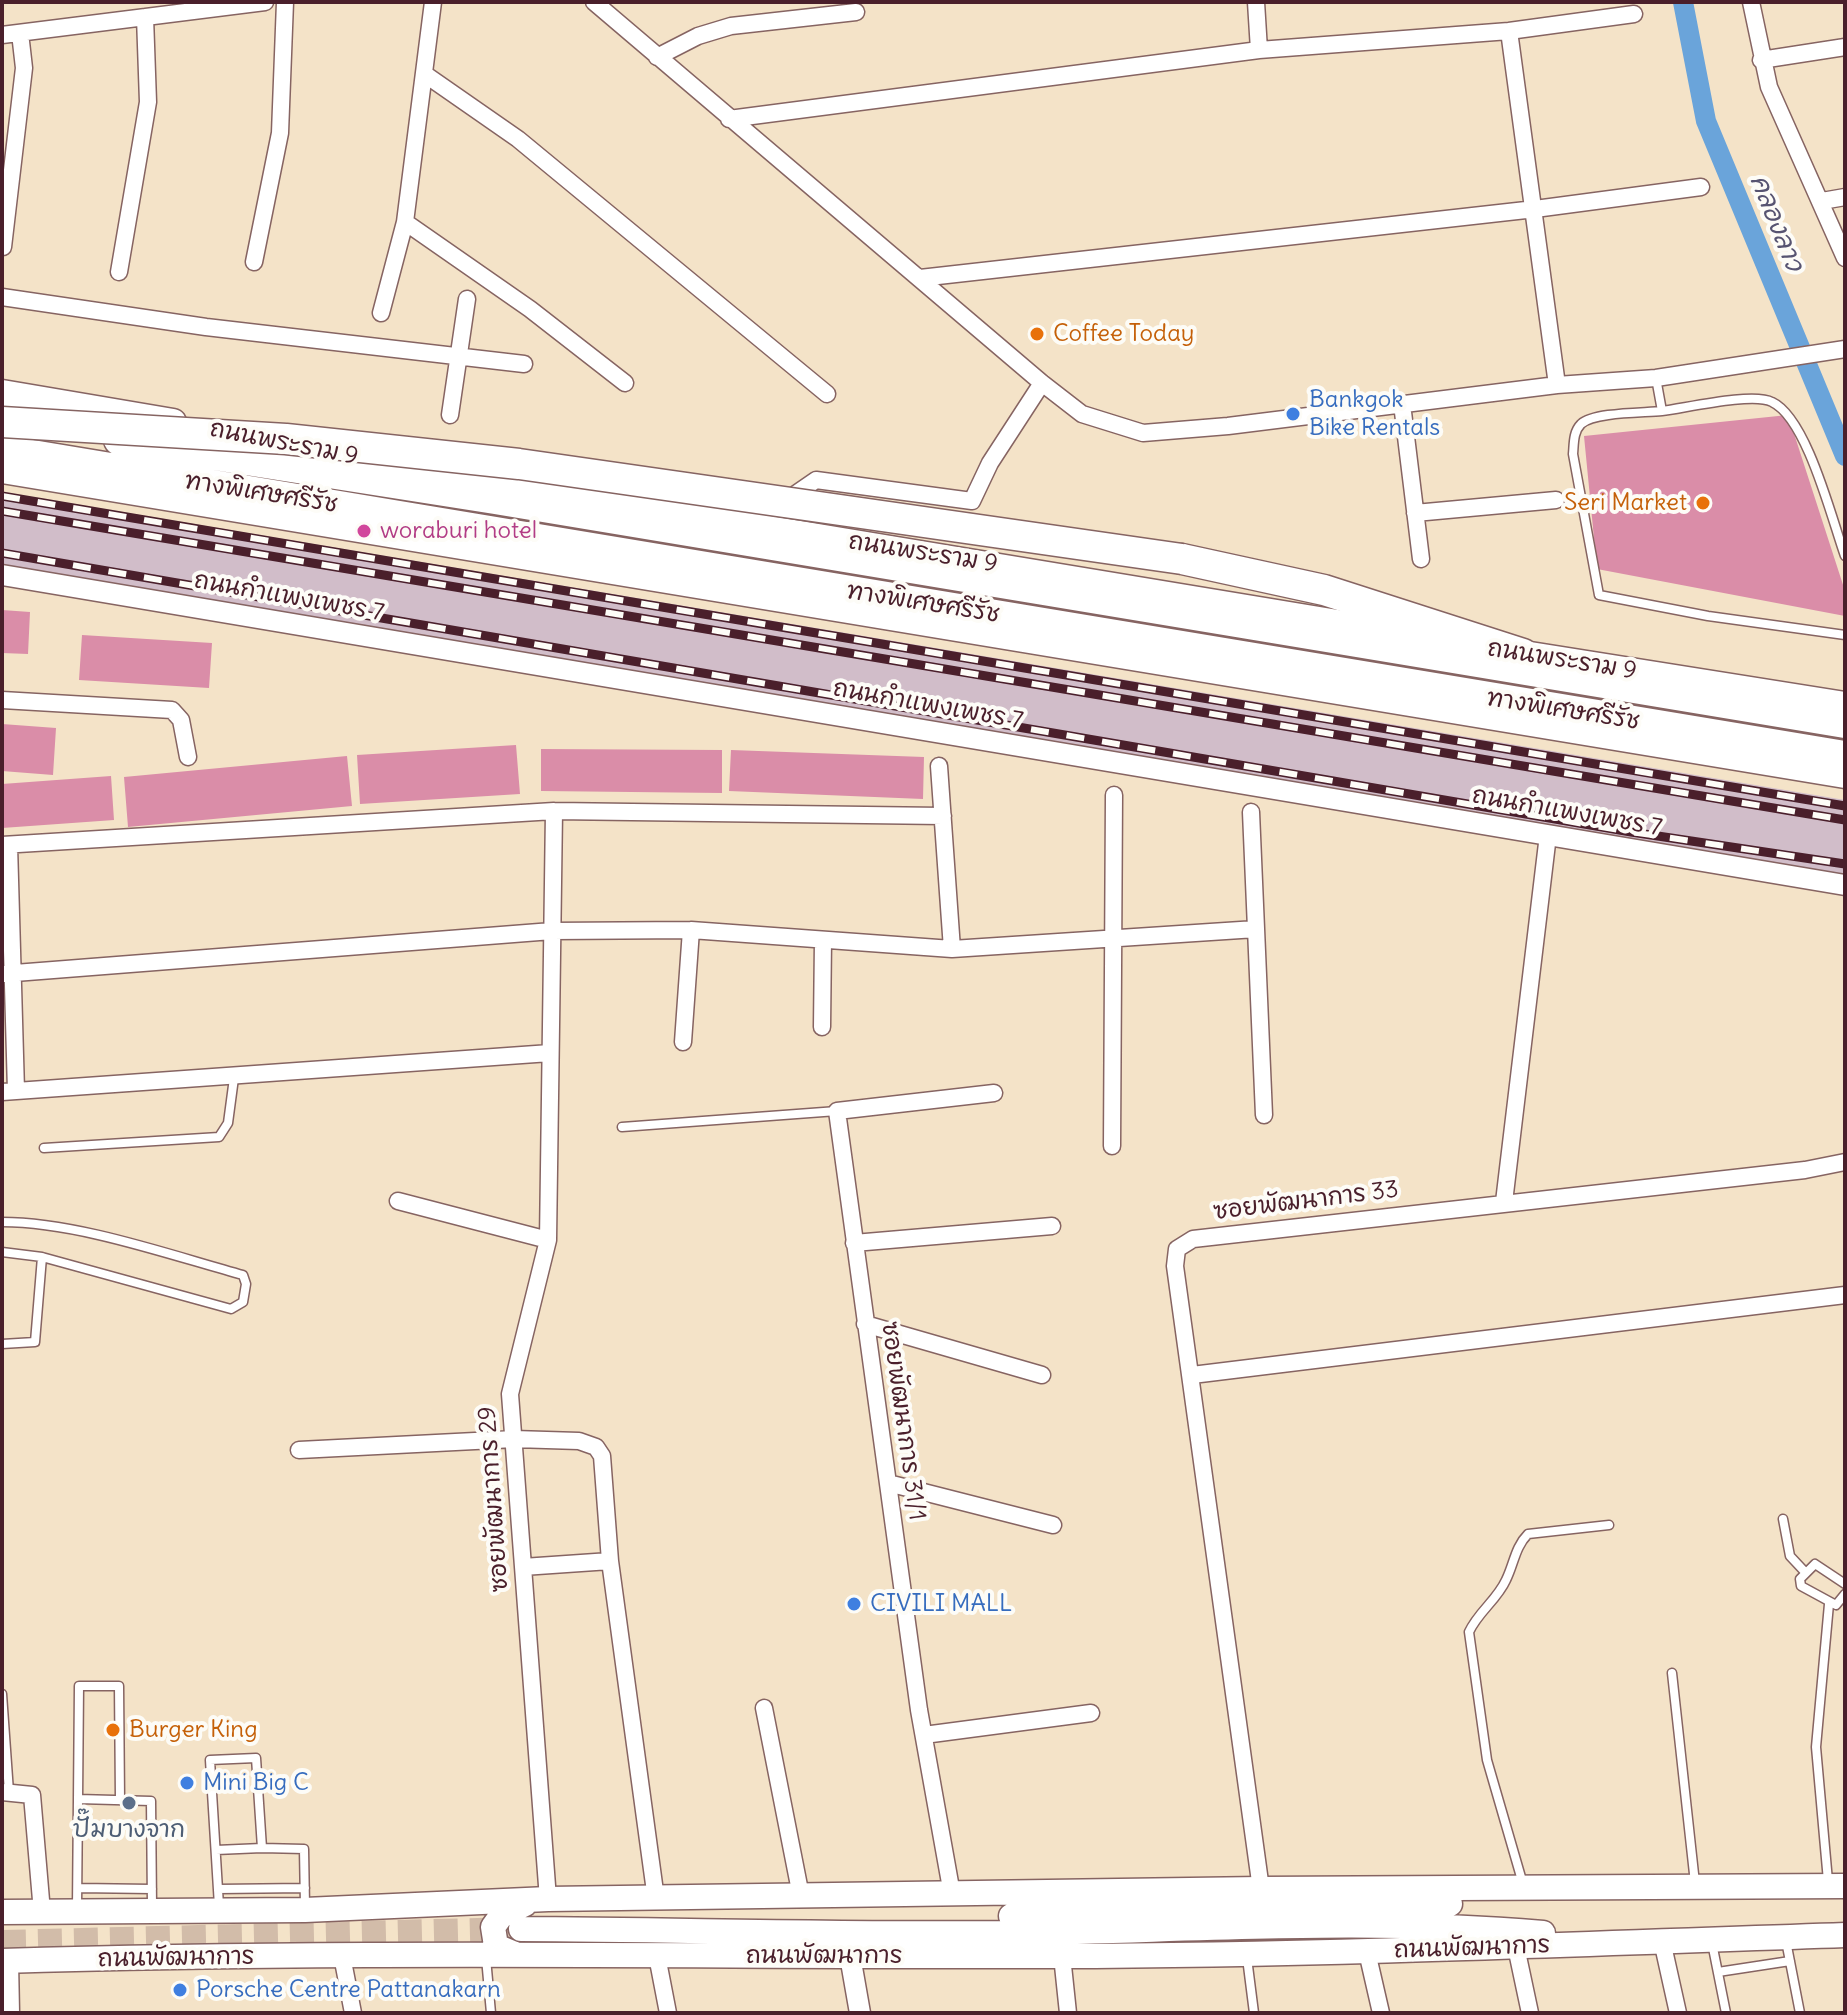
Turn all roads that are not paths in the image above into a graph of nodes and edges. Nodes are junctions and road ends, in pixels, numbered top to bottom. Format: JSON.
{"nodes":[{"id":1,"x":265,"y":2,"type":"edge"},
{"id":2,"x":285,"y":2,"type":"edge"},
{"id":3,"x":433,"y":2,"type":"edge"},
{"id":4,"x":594,"y":2,"type":"edge"},
{"id":5,"x":1256,"y":2,"type":"edge"},
{"id":6,"x":1751,"y":2,"type":"edge"},
{"id":7,"x":856,"y":12,"type":"dead end"},
{"id":8,"x":1634,"y":14,"type":"dead end"},
{"id":9,"x":145,"y":17,"type":"junction"},
{"id":10,"x":1509,"y":31,"type":"junction"},
{"id":11,"x":20,"y":33,"type":"junction"},
{"id":12,"x":2,"y":35,"type":"edge"},
{"id":13,"x":1845,"y":47,"type":"edge"},
{"id":14,"x":1259,"y":50,"type":"junction"},
{"id":15,"x":657,"y":57,"type":"junction"},
{"id":16,"x":1761,"y":60,"type":"junction"},
{"id":17,"x":426,"y":75,"type":"junction"},
{"id":18,"x":729,"y":119,"type":"junction"},
{"id":19,"x":1701,"y":187,"type":"dead end"},
{"id":20,"x":1845,"y":197,"type":"edge"},
{"id":21,"x":1822,"y":201,"type":"junction"},
{"id":22,"x":1535,"y":209,"type":"junction"},
{"id":23,"x":405,"y":222,"type":"junction"},
{"id":24,"x":3,"y":247,"type":"edge"},
{"id":25,"x":1845,"y":258,"type":"edge"},
{"id":26,"x":254,"y":262,"type":"dead end"},
{"id":27,"x":119,"y":272,"type":"dead end"},
{"id":28,"x":920,"y":278,"type":"junction"},
{"id":29,"x":2,"y":297,"type":"edge"},
{"id":30,"x":467,"y":299,"type":"dead end"},
{"id":31,"x":381,"y":313,"type":"dead end"},
{"id":32,"x":1845,"y":349,"type":"edge"},
{"id":33,"x":458,"y":358,"type":"junction"},
{"id":34,"x":524,"y":364,"type":"dead end"},
{"id":35,"x":1656,"y":378,"type":"junction"},
{"id":36,"x":625,"y":383,"type":"dead end"},
{"id":37,"x":1042,"y":383,"type":"junction"},
{"id":38,"x":1557,"y":385,"type":"junction"},
{"id":39,"x":2,"y":393,"type":"edge"},
{"id":40,"x":827,"y":394,"type":"dead end"},
{"id":41,"x":1402,"y":404,"type":"junction"},
{"id":42,"x":1662,"y":411,"type":"junction"},
{"id":43,"x":450,"y":415,"type":"dead end"},
{"id":44,"x":2,"y":422,"type":"edge"},
{"id":45,"x":2,"y":450,"type":"edge"},
{"id":46,"x":2,"y":470,"type":"edge"},
{"id":47,"x":1556,"y":500,"type":"dead end"},
{"id":48,"x":1415,"y":513,"type":"junction"},
{"id":49,"x":750,"y":525,"type":"junction"},
{"id":50,"x":1845,"y":556,"type":"edge"},
{"id":51,"x":1421,"y":559,"type":"dead end"},
{"id":52,"x":2,"y":575,"type":"edge"},
{"id":53,"x":1845,"y":635,"type":"edge"},
{"id":54,"x":1523,"y":654,"type":"junction"},
{"id":55,"x":2,"y":700,"type":"edge"},
{"id":56,"x":1845,"y":705,"type":"edge"},
{"id":57,"x":1845,"y":723,"type":"edge"},
{"id":58,"x":1845,"y":756,"type":"edge"},
{"id":59,"x":188,"y":757,"type":"dead end"},
{"id":60,"x":939,"y":766,"type":"dead end"},
{"id":61,"x":1845,"y":775,"type":"edge"},
{"id":62,"x":1114,"y":795,"type":"dead end"},
{"id":63,"x":554,"y":811,"type":"junction"},
{"id":64,"x":1251,"y":812,"type":"dead end"},
{"id":65,"x":943,"y":816,"type":"junction"},
{"id":66,"x":1548,"y":835,"type":"junction"},
{"id":67,"x":5,"y":845,"type":"edge"},
{"id":68,"x":1845,"y":885,"type":"edge"},
{"id":69,"x":1256,"y":929,"type":"junction"},
{"id":70,"x":691,"y":930,"type":"junction"},
{"id":71,"x":552,"y":931,"type":"junction"},
{"id":72,"x":1113,"y":939,"type":"junction"},
{"id":73,"x":823,"y":940,"type":"junction"},
{"id":74,"x":952,"y":949,"type":"junction"},
{"id":75,"x":8,"y":973,"type":"edge"},
{"id":76,"x":822,"y":1027,"type":"dead end"},
{"id":77,"x":683,"y":1042,"type":"dead end"},
{"id":78,"x":550,"y":1053,"type":"junction"},
{"id":79,"x":234,"y":1078,"type":"junction"},
{"id":80,"x":9,"y":1091,"type":"edge"},
{"id":81,"x":994,"y":1093,"type":"dead end"},
{"id":82,"x":837,"y":1111,"type":"junction"},
{"id":83,"x":1264,"y":1115,"type":"dead end"},
{"id":84,"x":622,"y":1127,"type":"dead end"},
{"id":85,"x":1112,"y":1146,"type":"dead end"},
{"id":86,"x":44,"y":1148,"type":"dead end"},
{"id":87,"x":1845,"y":1162,"type":"edge"},
{"id":88,"x":398,"y":1201,"type":"dead end"},
{"id":89,"x":1504,"y":1202,"type":"junction"},
{"id":90,"x":2,"y":1222,"type":"edge"},
{"id":91,"x":1052,"y":1226,"type":"dead end"},
{"id":92,"x":548,"y":1240,"type":"junction"},
{"id":93,"x":854,"y":1243,"type":"junction"},
{"id":94,"x":2,"y":1252,"type":"edge"},
{"id":95,"x":42,"y":1257,"type":"junction"},
{"id":96,"x":1845,"y":1295,"type":"edge"},
{"id":97,"x":865,"y":1324,"type":"junction"},
{"id":98,"x":2,"y":1344,"type":"edge"},
{"id":99,"x":1042,"y":1375,"type":"dead end"},
{"id":100,"x":1192,"y":1375,"type":"junction"},
{"id":101,"x":514,"y":1439,"type":"junction"},
{"id":102,"x":299,"y":1450,"type":"dead end"},
{"id":103,"x":888,"y":1483,"type":"junction"},
{"id":104,"x":1783,"y":1519,"type":"dead end"},
{"id":105,"x":1053,"y":1525,"type":"dead end"},
{"id":106,"x":1609,"y":1525,"type":"dead end"},
{"id":107,"x":610,"y":1561,"type":"junction"},
{"id":108,"x":523,"y":1567,"type":"junction"},
{"id":109,"x":1805,"y":1572,"type":"junction"},
{"id":110,"x":1845,"y":1584,"type":"edge"},
{"id":111,"x":1845,"y":1594,"type":"edge"},
{"id":112,"x":1829,"y":1604,"type":"junction"},
{"id":113,"x":1672,"y":1673,"type":"dead end"},
{"id":114,"x":2,"y":1694,"type":"edge"},
{"id":115,"x":764,"y":1708,"type":"dead end"},
{"id":116,"x":1091,"y":1713,"type":"dead end"},
{"id":117,"x":924,"y":1735,"type":"junction"},
{"id":118,"x":5,"y":1792,"type":"edge"},
{"id":119,"x":78,"y":1799,"type":"junction"},
{"id":120,"x":120,"y":1800,"type":"junction"},
{"id":121,"x":262,"y":1848,"type":"junction"},
{"id":122,"x":216,"y":1850,"type":"junction"},
{"id":123,"x":1696,"y":1886,"type":"junction"},
{"id":124,"x":1837,"y":1886,"type":"edge"},
{"id":125,"x":1619,"y":1887,"type":"junction"},
{"id":126,"x":1261,"y":1889,"type":"junction"},
{"id":127,"x":1524,"y":1889,"type":"junction"},
{"id":128,"x":952,"y":1894,"type":"junction"},
{"id":129,"x":801,"y":1896,"type":"junction"},
{"id":130,"x":305,"y":1899,"type":"junction"},
{"id":131,"x":656,"y":1899,"type":"junction"},
{"id":132,"x":78,"y":1900,"type":"junction"},
{"id":133,"x":152,"y":1900,"type":"junction"},
{"id":134,"x":219,"y":1900,"type":"junction"},
{"id":135,"x":2,"y":1912,"type":"edge"},
{"id":136,"x":42,"y":1912,"type":"junction"},
{"id":137,"x":529,"y":1912,"type":"junction"},
{"id":138,"x":1845,"y":1935,"type":"edge"},
{"id":139,"x":1785,"y":1937,"type":"junction"},
{"id":140,"x":1712,"y":1939,"type":"junction"},
{"id":141,"x":1654,"y":1942,"type":"junction"},
{"id":142,"x":1516,"y":1947,"type":"junction"},
{"id":143,"x":1367,"y":1952,"type":"junction"},
{"id":144,"x":1246,"y":1953,"type":"junction"},
{"id":145,"x":515,"y":1954,"type":"junction"},
{"id":146,"x":486,"y":1955,"type":"junction"},
{"id":147,"x":342,"y":1956,"type":"junction"},
{"id":148,"x":657,"y":1956,"type":"junction"},
{"id":149,"x":850,"y":1956,"type":"junction"},
{"id":150,"x":1062,"y":1956,"type":"junction"},
{"id":151,"x":6,"y":1961,"type":"edge"},
{"id":152,"x":1790,"y":1961,"type":"junction"},
{"id":153,"x":1718,"y":1972,"type":"junction"},
{"id":154,"x":11,"y":2013,"type":"edge"},
{"id":155,"x":353,"y":2013,"type":"edge"},
{"id":156,"x":491,"y":2013,"type":"edge"},
{"id":157,"x":668,"y":2013,"type":"edge"},
{"id":158,"x":860,"y":2013,"type":"edge"},
{"id":159,"x":1068,"y":2013,"type":"edge"},
{"id":160,"x":1254,"y":2013,"type":"edge"},
{"id":161,"x":1381,"y":2013,"type":"edge"},
{"id":162,"x":1530,"y":2013,"type":"edge"},
{"id":163,"x":1678,"y":2013,"type":"edge"},
{"id":164,"x":1726,"y":2013,"type":"edge"},
{"id":165,"x":1800,"y":2013,"type":"edge"}],
"edges":[{"from":1,"to":9,"type":"street"},
{"from":2,"to":26,"type":"street"},
{"from":3,"to":17,"type":"street"},
{"from":4,"to":15,"type":"street"},
{"from":5,"to":14,"type":"street"},
{"from":6,"to":16,"type":"street"},
{"from":7,"to":15,"type":"street"},
{"from":8,"to":10,"type":"street"},
{"from":9,"to":11,"type":"street"},
{"from":9,"to":27,"type":"street"},
{"from":10,"to":14,"type":"street"},
{"from":10,"to":22,"type":"street"},
{"from":11,"to":12,"type":"street"},
{"from":11,"to":24,"type":"street"},
{"from":13,"to":16,"type":"street"},
{"from":14,"to":18,"type":"street"},
{"from":15,"to":18,"type":"street"},
{"from":16,"to":21,"type":"street"},
{"from":17,"to":23,"type":"street"},
{"from":17,"to":40,"type":"street"},
{"from":18,"to":28,"type":"street"},
{"from":19,"to":22,"type":"street"},
{"from":20,"to":21,"type":"street"},
{"from":21,"to":25,"type":"street"},
{"from":22,"to":28,"type":"street"},
{"from":22,"to":38,"type":"street"},
{"from":23,"to":31,"type":"street"},
{"from":23,"to":36,"type":"street"},
{"from":28,"to":37,"type":"street"},
{"from":29,"to":33,"type":"street"},
{"from":30,"to":33,"type":"street"},
{"from":32,"to":35,"type":"street"},
{"from":33,"to":34,"type":"street"},
{"from":33,"to":43,"type":"street"},
{"from":35,"to":38,"type":"street"},
{"from":35,"to":42,"type":"lane"},
{"from":37,"to":41,"type":"street"},
{"from":37,"to":49,"type":"street"},
{"from":38,"to":41,"type":"street"},
{"from":39,"to":49,"type":"main road","name":"ถนนพระราม 9"},
{"from":41,"to":48,"type":"street"},
{"from":42,"to":50,"type":"lane"},
{"from":42,"to":53,"type":"lane"},
{"from":44,"to":54,"type":"highway","bridge":true},
{"from":44,"to":57,"type":"highway","name":"ทางพิเศษศรีรัช","bridge":true},
{"from":45,"to":58,"type":"highway","name":"ทางพิเศษศรีรัช"},
{"from":46,"to":61,"type":"main road"},
{"from":47,"to":48,"type":"street"},
{"from":48,"to":51,"type":"street"},
{"from":49,"to":54,"type":"main road","name":"ถนนพระราม 9"},
{"from":52,"to":66,"type":"street","name":"ถนนกำแพงเพชร 7"},
{"from":54,"to":56,"type":"main road","name":"ถนนพระราม 9"},
{"from":55,"to":59,"type":"street"},
{"from":60,"to":65,"type":"street"},
{"from":62,"to":72,"type":"street"},
{"from":63,"to":65,"type":"street"},
{"from":63,"to":67,"type":"street"},
{"from":63,"to":71,"type":"street","name":"ซอยพัฒนาการ 29"},
{"from":64,"to":69,"type":"street"},
{"from":65,"to":74,"type":"street"},
{"from":66,"to":68,"type":"street","name":"ถนนกำแพงเพชร 7"},
{"from":66,"to":89,"type":"street"},
{"from":67,"to":75,"type":"street"},
{"from":69,"to":72,"type":"street"},
{"from":69,"to":83,"type":"street"},
{"from":70,"to":71,"type":"street"},
{"from":70,"to":73,"type":"street"},
{"from":70,"to":77,"type":"street"},
{"from":71,"to":75,"type":"street"},
{"from":71,"to":78,"type":"street","name":"ซอยพัฒนาการ 29"},
{"from":72,"to":74,"type":"street"},
{"from":72,"to":85,"type":"street"},
{"from":73,"to":74,"type":"street"},
{"from":73,"to":76,"type":"street"},
{"from":75,"to":80,"type":"street"},
{"from":78,"to":79,"type":"street"},
{"from":78,"to":92,"type":"street","name":"ซอยพัฒนาการ 29"},
{"from":79,"to":80,"type":"street"},
{"from":79,"to":86,"type":"lane"},
{"from":81,"to":82,"type":"street"},
{"from":82,"to":84,"type":"lane"},
{"from":82,"to":93,"type":"street","name":"ซอยพัฒนาการ 31/1"},
{"from":87,"to":89,"type":"street","name":"ซอยพัฒนาการ 33"},
{"from":88,"to":92,"type":"street"},
{"from":89,"to":100,"type":"street","name":"ซอยพัฒนาการ 33"},
{"from":90,"to":95,"type":"lane"},
{"from":91,"to":93,"type":"street"},
{"from":92,"to":101,"type":"street","name":"ซอยพัฒนาการ 29"},
{"from":93,"to":97,"type":"street","name":"ซอยพัฒนาการ 31/1"},
{"from":94,"to":95,"type":"lane"},
{"from":95,"to":98,"type":"lane"},
{"from":96,"to":100,"type":"street"},
{"from":97,"to":99,"type":"street"},
{"from":97,"to":103,"type":"street","name":"ซอยพัฒนาการ 31/1"},
{"from":100,"to":126,"type":"street","name":"ซอยพัฒนาการ 33"},
{"from":101,"to":102,"type":"street"},
{"from":101,"to":107,"type":"street"},
{"from":101,"to":108,"type":"street","name":"ซอยพัฒนาการ 29"},
{"from":103,"to":105,"type":"street"},
{"from":103,"to":117,"type":"street","name":"ซอยพัฒนาการ 31/1"},
{"from":104,"to":109,"type":"lane"},
{"from":106,"to":127,"type":"lane"},
{"from":107,"to":108,"type":"street"},
{"from":107,"to":131,"type":"street"},
{"from":108,"to":137,"type":"street","name":"ซอยพัฒนาการ 29"},
{"from":109,"to":110,"type":"lane"},
{"from":109,"to":112,"type":"lane"},
{"from":111,"to":112,"type":"lane"},
{"from":112,"to":124,"type":"lane"},
{"from":113,"to":123,"type":"lane"},
{"from":114,"to":118,"type":"lane"},
{"from":115,"to":129,"type":"street"},
{"from":116,"to":117,"type":"street"},
{"from":117,"to":128,"type":"street","name":"ซอยพัฒนาการ 31/1"},
{"from":118,"to":136,"type":"street"},
{"from":119,"to":120,"type":"lane"},
{"from":119,"to":120,"type":"lane"},
{"from":119,"to":132,"type":"lane"},
{"from":120,"to":133,"type":"lane"},
{"from":121,"to":122,"type":"lane"},
{"from":121,"to":122,"type":"lane"},
{"from":121,"to":130,"type":"lane"},
{"from":122,"to":134,"type":"lane"},
{"from":123,"to":124,"type":"main road","name":"ถนนพัฒนาการ"},
{"from":123,"to":125,"type":"main road","name":"ถนนพัฒนาการ"},
{"from":125,"to":127,"type":"main road","name":"ถนนพัฒนาการ"},
{"from":125,"to":137,"type":"main road","name":"ถนนพัฒนาการ"},
{"from":126,"to":127,"type":"main road","name":"ถนนพัฒนาการ"},
{"from":126,"to":128,"type":"main road","name":"ถนนพัฒนาการ"},
{"from":128,"to":129,"type":"main road","name":"ถนนพัฒนาการ"},
{"from":129,"to":131,"type":"main road","name":"ถนนพัฒนาการ"},
{"from":130,"to":134,"type":"main road","name":"ถนนพัฒนาการ"},
{"from":130,"to":137,"type":"main road","name":"ถนนพัฒนาการ"},
{"from":131,"to":137,"type":"main road","name":"ถนนพัฒนาการ"},
{"from":132,"to":133,"type":"main road","name":"ถนนพัฒนาการ"},
{"from":132,"to":136,"type":"main road","name":"ถนนพัฒนาการ"},
{"from":133,"to":134,"type":"main road","name":"ถนนพัฒนาการ"},
{"from":135,"to":136,"type":"main road","name":"ถนนพัฒนาการ"},
{"from":137,"to":141,"type":"main road","name":"ถนนพัฒนาการ"},
{"from":137,"to":145,"type":"main road"},
{"from":138,"to":139,"type":"main road","name":"ถนนพัฒนาการ"},
{"from":139,"to":140,"type":"main road","name":"ถนนพัฒนาการ"},
{"from":139,"to":152,"type":"lane"},
{"from":140,"to":141,"type":"main road","name":"ถนนพัฒนาการ"},
{"from":140,"to":153,"type":"lane"},
{"from":141,"to":142,"type":"main road","name":"ถนนพัฒนาการ"},
{"from":141,"to":163,"type":"street"},
{"from":142,"to":143,"type":"main road","name":"ถนนพัฒนาการ"},
{"from":142,"to":162,"type":"street"},
{"from":143,"to":144,"type":"main road","name":"ถนนพัฒนาการ"},
{"from":143,"to":161,"type":"street"},
{"from":144,"to":150,"type":"main road","name":"ถนนพัฒนาการ"},
{"from":144,"to":160,"type":"lane"},
{"from":145,"to":146,"type":"main road","name":"ถนนพัฒนาการ"},
{"from":145,"to":148,"type":"main road","name":"ถนนพัฒนาการ"},
{"from":146,"to":147,"type":"main road","name":"ถนนพัฒนาการ"},
{"from":146,"to":156,"type":"lane"},
{"from":147,"to":151,"type":"main road","name":"ถนนพัฒนาการ"},
{"from":147,"to":155,"type":"street"},
{"from":148,"to":149,"type":"main road","name":"ถนนพัฒนาการ"},
{"from":148,"to":157,"type":"street"},
{"from":149,"to":150,"type":"main road","name":"ถนนพัฒนาการ"},
{"from":149,"to":158,"type":"street"},
{"from":150,"to":159,"type":"street"},
{"from":151,"to":154,"type":"street"},
{"from":152,"to":153,"type":"lane"},
{"from":152,"to":165,"type":"lane"},
{"from":153,"to":164,"type":"lane"}]}
